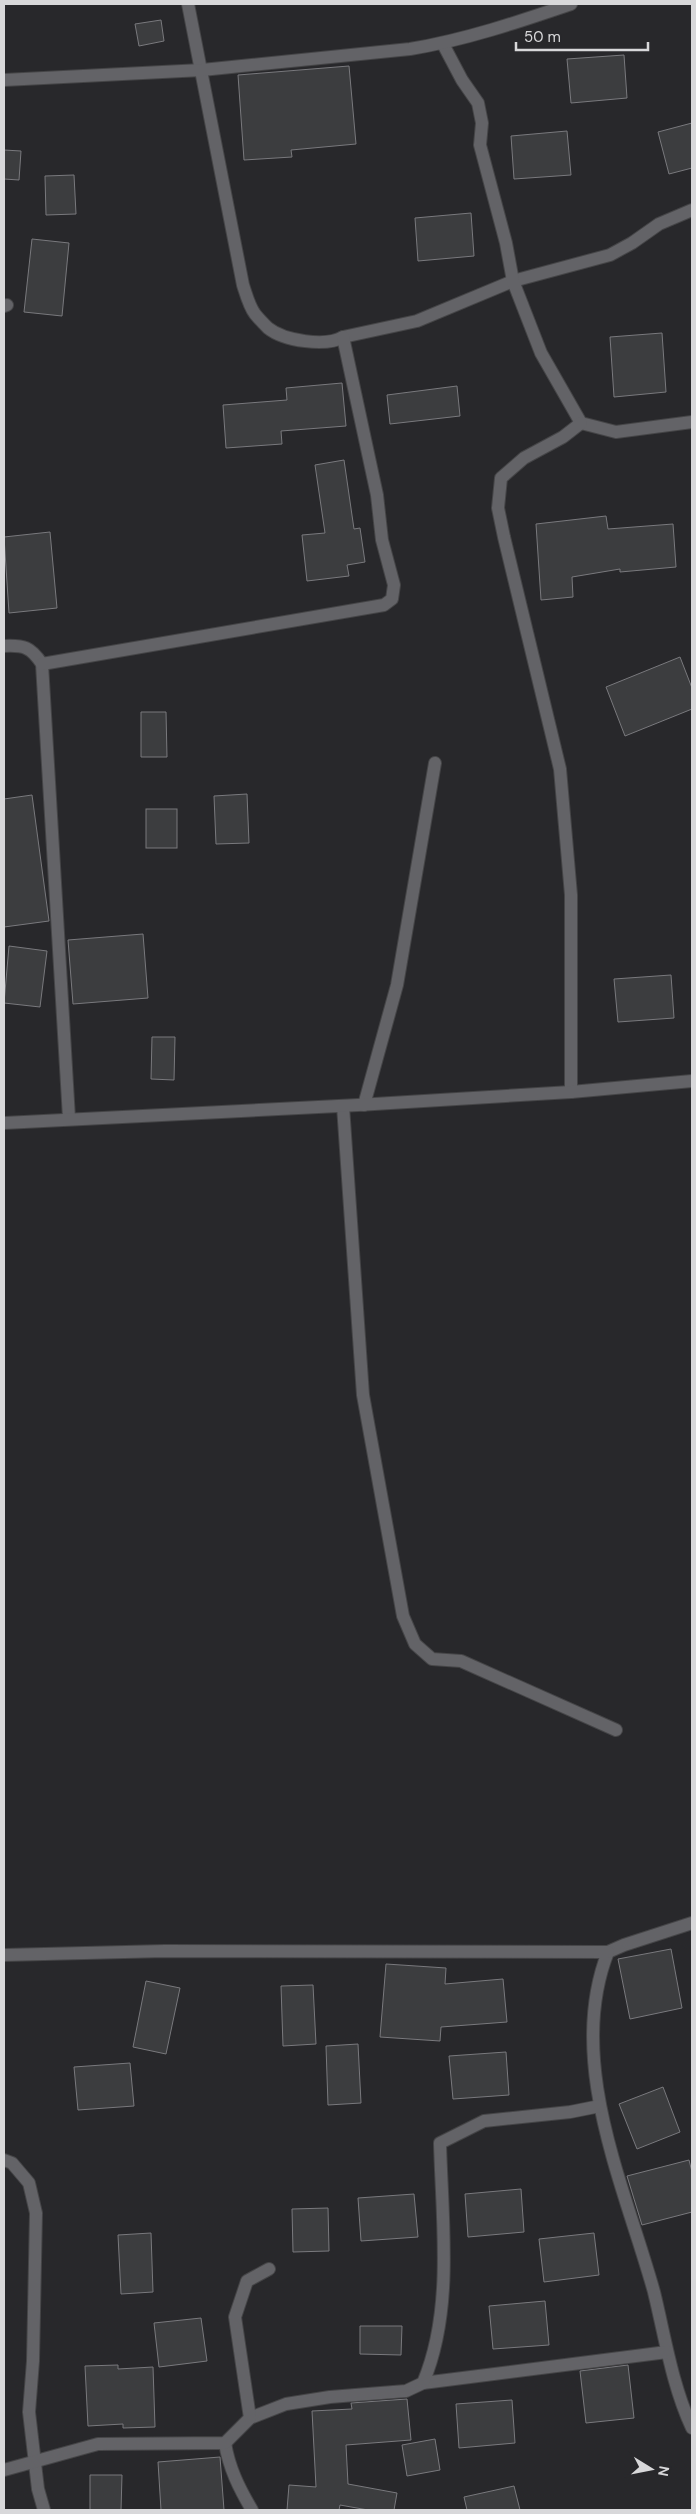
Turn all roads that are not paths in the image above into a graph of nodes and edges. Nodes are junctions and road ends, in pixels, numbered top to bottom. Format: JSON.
{"nodes":[{"id":1,"x":188,"y":4,"type":"edge"},
{"id":2,"x":571,"y":4,"type":"edge"},
{"id":3,"x":443,"y":44,"type":"junction"},
{"id":4,"x":202,"y":70,"type":"junction"},
{"id":5,"x":4,"y":80,"type":"edge"},
{"id":6,"x":692,"y":210,"type":"edge"},
{"id":7,"x":513,"y":281,"type":"junction"},
{"id":8,"x":343,"y":337,"type":"junction"},
{"id":9,"x":692,"y":422,"type":"edge"},
{"id":10,"x":581,"y":423,"type":"junction"},
{"id":11,"x":4,"y":646,"type":"edge"},
{"id":12,"x":42,"y":664,"type":"junction"},
{"id":13,"x":435,"y":763,"type":"dead end"},
{"id":14,"x":692,"y":1081,"type":"edge"},
{"id":15,"x":571,"y":1092,"type":"junction"},
{"id":16,"x":364,"y":1104,"type":"junction"},
{"id":17,"x":343,"y":1106,"type":"junction"},
{"id":18,"x":69,"y":1118,"type":"junction"},
{"id":19,"x":4,"y":1123,"type":"edge"},
{"id":20,"x":616,"y":1730,"type":"dead end"},
{"id":21,"x":692,"y":1923,"type":"edge"},
{"id":22,"x":608,"y":1952,"type":"junction"},
{"id":23,"x":4,"y":1955,"type":"edge"},
{"id":24,"x":600,"y":2106,"type":"junction"},
{"id":25,"x":4,"y":2160,"type":"edge"},
{"id":26,"x":269,"y":2268,"type":"dead end"},
{"id":27,"x":668,"y":2352,"type":"junction"},
{"id":28,"x":424,"y":2383,"type":"junction"},
{"id":29,"x":250,"y":2418,"type":"junction"},
{"id":30,"x":692,"y":2428,"type":"edge"},
{"id":31,"x":225,"y":2443,"type":"junction"},
{"id":32,"x":34,"y":2462,"type":"junction"},
{"id":33,"x":4,"y":2470,"type":"edge"},
{"id":34,"x":44,"y":2510,"type":"edge"},
{"id":35,"x":252,"y":2510,"type":"edge"}],
"edges":[{"from":1,"to":4,"type":"street"},
{"from":2,"to":3,"type":"street"},
{"from":3,"to":4,"type":"street"},
{"from":3,"to":7,"type":"street"},
{"from":4,"to":5,"type":"street"},
{"from":4,"to":8,"type":"street"},
{"from":6,"to":7,"type":"street"},
{"from":7,"to":8,"type":"street"},
{"from":7,"to":10,"type":"street"},
{"from":8,"to":12,"type":"street"},
{"from":9,"to":10,"type":"street"},
{"from":10,"to":15,"type":"street"},
{"from":11,"to":12,"type":"street"},
{"from":12,"to":18,"type":"street"},
{"from":13,"to":16,"type":"street"},
{"from":14,"to":15,"type":"street"},
{"from":15,"to":16,"type":"street"},
{"from":16,"to":17,"type":"street"},
{"from":17,"to":18,"type":"street"},
{"from":17,"to":20,"type":"street"},
{"from":18,"to":19,"type":"street"},
{"from":21,"to":22,"type":"street"},
{"from":22,"to":23,"type":"street"},
{"from":22,"to":24,"type":"street"},
{"from":24,"to":27,"type":"street"},
{"from":24,"to":28,"type":"street"},
{"from":25,"to":32,"type":"street"},
{"from":26,"to":29,"type":"street"},
{"from":27,"to":28,"type":"street"},
{"from":27,"to":30,"type":"street"},
{"from":28,"to":29,"type":"street"},
{"from":29,"to":31,"type":"street"},
{"from":31,"to":32,"type":"street"},
{"from":31,"to":35,"type":"street"},
{"from":32,"to":33,"type":"street"},
{"from":32,"to":34,"type":"street"}]}
